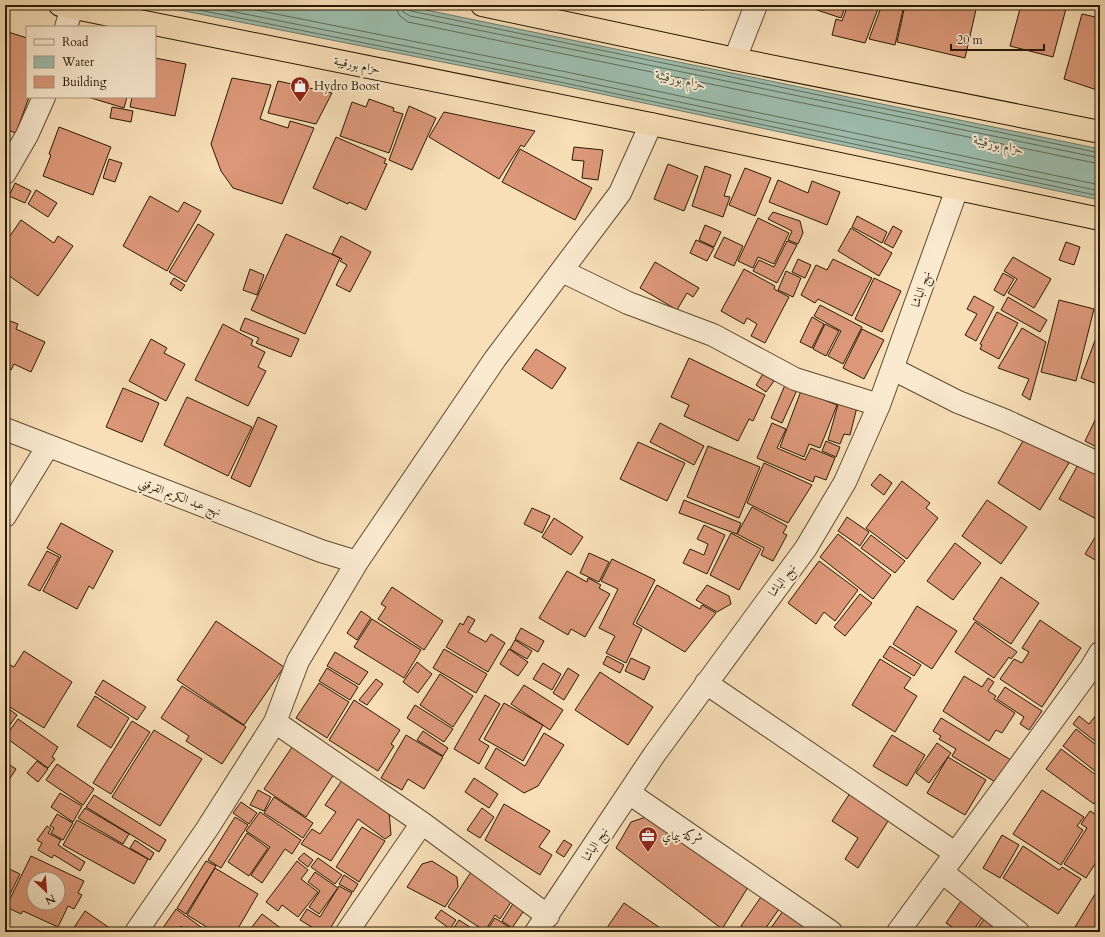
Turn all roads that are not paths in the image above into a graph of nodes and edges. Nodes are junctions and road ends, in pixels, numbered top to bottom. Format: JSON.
{"nodes":[{"id":1,"x":482,"y":5,"type":"edge"},
{"id":2,"x":756,"y":5,"type":"edge"},
{"id":3,"x":66,"y":13,"type":"edge"},
{"id":4,"x":135,"y":26,"type":"edge"},
{"id":5,"x":156,"y":30,"type":"edge"},
{"id":6,"x":735,"y":59,"type":"junction"},
{"id":7,"x":44,"y":98,"type":"edge"},
{"id":8,"x":651,"y":124,"type":"junction"},
{"id":9,"x":1100,"y":132,"type":"edge"},
{"id":10,"x":5,"y":173,"type":"edge"},
{"id":11,"x":956,"y":189,"type":"junction"},
{"id":12,"x":1100,"y":219,"type":"edge"},
{"id":13,"x":562,"y":271,"type":"junction"},
{"id":14,"x":893,"y":369,"type":"junction"},
{"id":15,"x":880,"y":405,"type":"junction"},
{"id":16,"x":5,"y":429,"type":"edge"},
{"id":17,"x":48,"y":446,"type":"junction"},
{"id":18,"x":1100,"y":464,"type":"edge"},
{"id":19,"x":5,"y":516,"type":"edge"},
{"id":20,"x":357,"y":562,"type":"junction"},
{"id":21,"x":1097,"y":665,"type":"edge"},
{"id":22,"x":706,"y":682,"type":"junction"},
{"id":23,"x":275,"y":722,"type":"junction"},
{"id":24,"x":629,"y":794,"type":"junction"},
{"id":25,"x":422,"y":823,"type":"junction"},
{"id":26,"x":955,"y":852,"type":"junction"},
{"id":27,"x":942,"y":872,"type":"junction"},
{"id":28,"x":542,"y":924,"type":"edge"},
{"id":29,"x":136,"y":932,"type":"edge"},
{"id":30,"x":347,"y":932,"type":"edge"},
{"id":31,"x":831,"y":932,"type":"edge"},
{"id":32,"x":898,"y":932,"type":"edge"},
{"id":33,"x":1018,"y":932,"type":"edge"}],
"edges":[{"from":1,"to":6,"type":"highway"},
{"from":2,"to":6,"type":"street"},
{"from":3,"to":4,"type":"highway","name":"حزام بورقيبة"},
{"from":5,"to":8,"type":"highway","name":"حزام بورقيبة"},
{"from":6,"to":9,"type":"highway"},
{"from":7,"to":10,"type":"street"},
{"from":8,"to":11,"type":"highway","name":"حزام بورقيبة"},
{"from":8,"to":13,"type":"street"},
{"from":11,"to":12,"type":"highway","name":"حزام بورقيبة"},
{"from":11,"to":14,"type":"street","name":"نهج الباشا"},
{"from":13,"to":15,"type":"street"},
{"from":13,"to":20,"type":"street"},
{"from":14,"to":15,"type":"street","name":"نهج الباشا"},
{"from":14,"to":18,"type":"street"},
{"from":15,"to":22,"type":"street","name":"نهج الباشا"},
{"from":16,"to":17,"type":"street","name":"نهج عبد الكريم القرقني"},
{"from":17,"to":19,"type":"street"},
{"from":17,"to":20,"type":"street","name":"نهج عبد الكريم القرقني"},
{"from":20,"to":23,"type":"street"},
{"from":21,"to":26,"type":"street"},
{"from":22,"to":24,"type":"street","name":"نهج الباشا"},
{"from":22,"to":26,"type":"street"},
{"from":23,"to":25,"type":"street"},
{"from":23,"to":29,"type":"street"},
{"from":24,"to":28,"type":"street","name":"نهج الباشا"},
{"from":24,"to":31,"type":"street"},
{"from":25,"to":28,"type":"street"},
{"from":25,"to":30,"type":"street"},
{"from":26,"to":27,"type":"street"},
{"from":27,"to":32,"type":"street"},
{"from":27,"to":33,"type":"street"}]}
